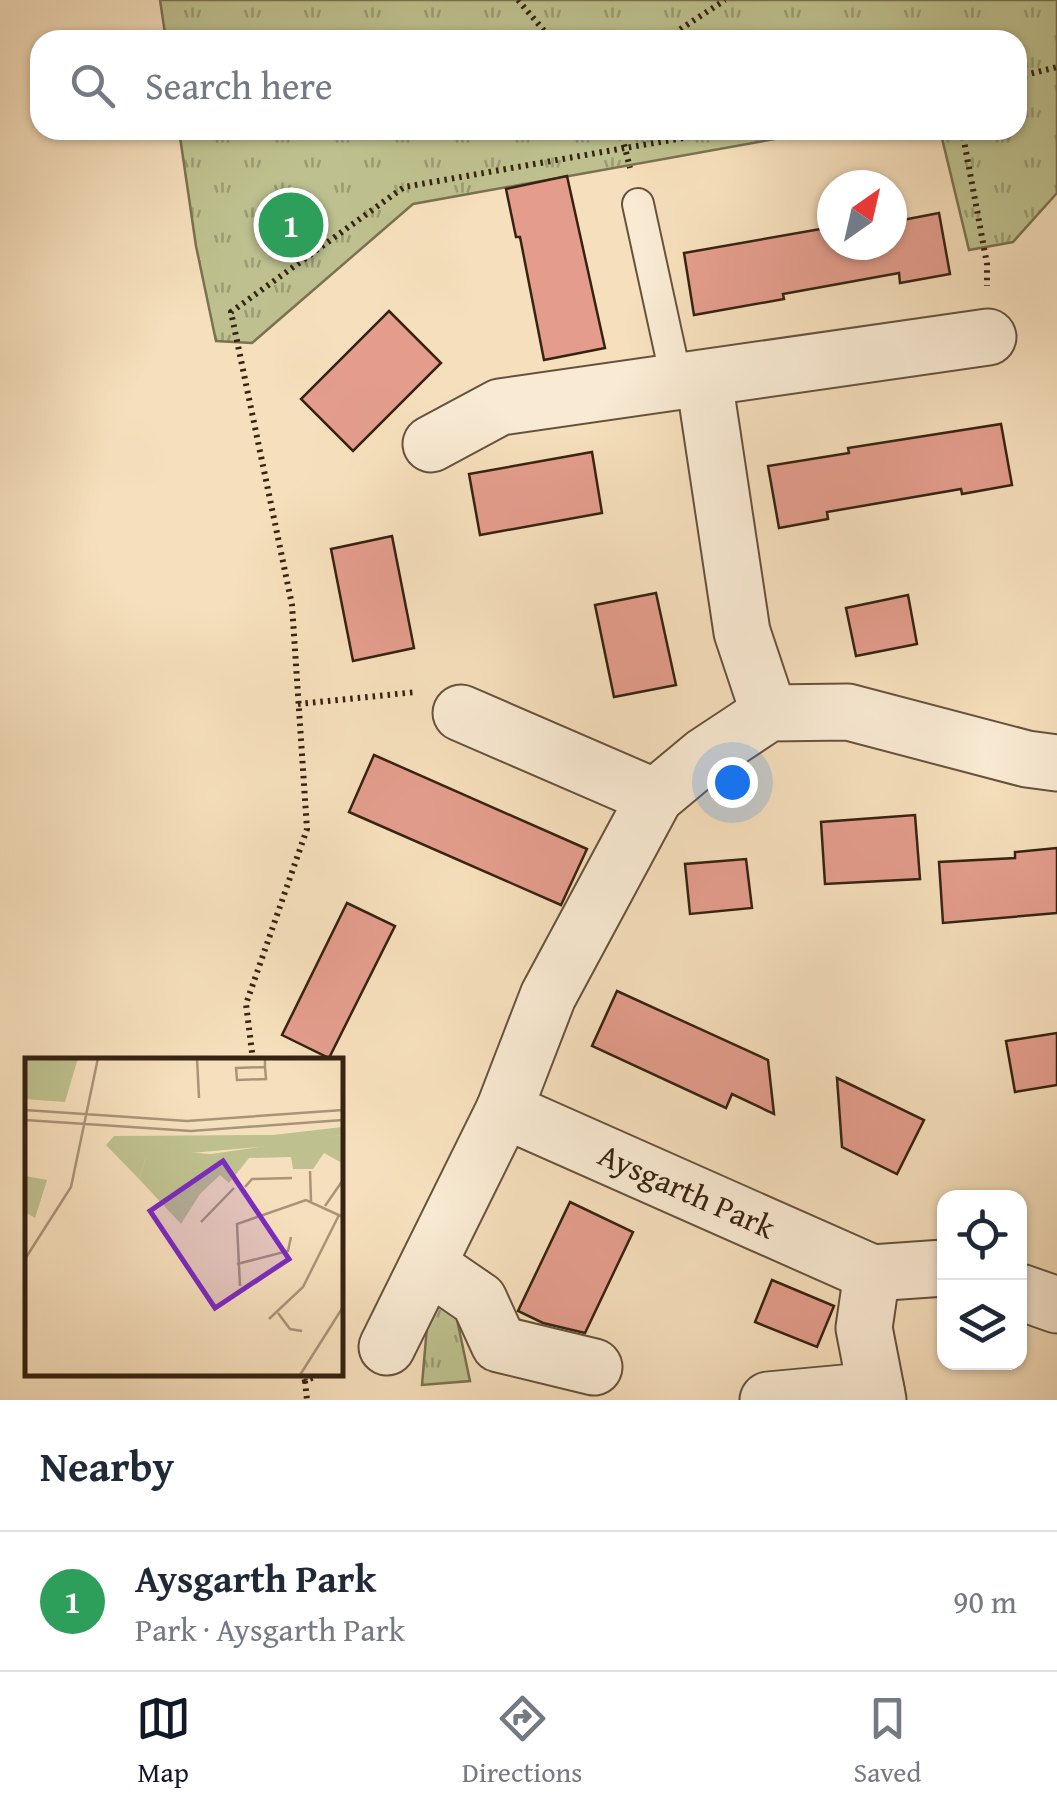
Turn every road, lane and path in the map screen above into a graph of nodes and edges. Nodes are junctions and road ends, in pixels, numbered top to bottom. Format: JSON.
{"nodes":[{"id":1,"x":518,"y":0,"type":"edge"},
{"id":2,"x":725,"y":0,"type":"edge"},
{"id":3,"x":544,"y":30,"type":"edge"},
{"id":4,"x":679,"y":30,"type":"edge"},
{"id":5,"x":1057,"y":67,"type":"edge"},
{"id":6,"x":1027,"y":74,"type":"edge"},
{"id":7,"x":623,"y":140,"type":"edge"},
{"id":8,"x":672,"y":140,"type":"edge"},
{"id":9,"x":964,"y":140,"type":"edge"},
{"id":10,"x":625,"y":148,"type":"junction"},
{"id":11,"x":638,"y":204,"type":"dead end"},
{"id":12,"x":988,"y":337,"type":"joint"},
{"id":13,"x":691,"y":381,"type":"junction"},
{"id":14,"x":430,"y":444,"type":"dead end"},
{"id":15,"x":298,"y":704,"type":"junction"},
{"id":16,"x":769,"y":712,"type":"junction"},
{"id":17,"x":461,"y":714,"type":"joint"},
{"id":18,"x":1057,"y":762,"type":"edge"},
{"id":19,"x":656,"y":796,"type":"junction"},
{"id":20,"x":253,"y":1058,"type":"edge"},
{"id":21,"x":504,"y":1110,"type":"junction"},
{"id":22,"x":428,"y":1265,"type":"junction"},
{"id":23,"x":937,"y":1268,"type":"edge"},
{"id":24,"x":872,"y":1273,"type":"junction"},
{"id":25,"x":1027,"y":1294,"type":"edge"},
{"id":26,"x":1057,"y":1304,"type":"edge"},
{"id":27,"x":387,"y":1347,"type":"dead end"},
{"id":28,"x":594,"y":1366,"type":"dead end"},
{"id":29,"x":304,"y":1377,"type":"edge"},
{"id":30,"x":877,"y":1395,"type":"edge"},
{"id":31,"x":307,"y":1400,"type":"edge"},
{"id":32,"x":768,"y":1400,"type":"edge"}],
"edges":[{"from":1,"to":3,"type":"path"},
{"from":2,"to":4,"type":"path"},
{"from":5,"to":6,"type":"path"},
{"from":7,"to":10,"type":"path"},
{"from":8,"to":10,"type":"path"},
{"from":9,"to":12,"type":"path"},
{"from":10,"to":15,"type":"path"},
{"from":11,"to":13,"type":"lane"},
{"from":12,"to":13,"type":"street"},
{"from":13,"to":14,"type":"street"},
{"from":13,"to":16,"type":"street"},
{"from":15,"to":17,"type":"path"},
{"from":15,"to":20,"type":"path"},
{"from":16,"to":18,"type":"street"},
{"from":16,"to":19,"type":"street"},
{"from":17,"to":19,"type":"street"},
{"from":19,"to":21,"type":"street"},
{"from":21,"to":22,"type":"street"},
{"from":21,"to":24,"type":"street","name":"Aysgarth Park"},
{"from":22,"to":27,"type":"street"},
{"from":22,"to":28,"type":"street"},
{"from":23,"to":24,"type":"street","name":"Aysgarth Park"},
{"from":24,"to":30,"type":"street"},
{"from":25,"to":26,"type":"street"},
{"from":29,"to":31,"type":"path"},
{"from":30,"to":32,"type":"street"}]}
